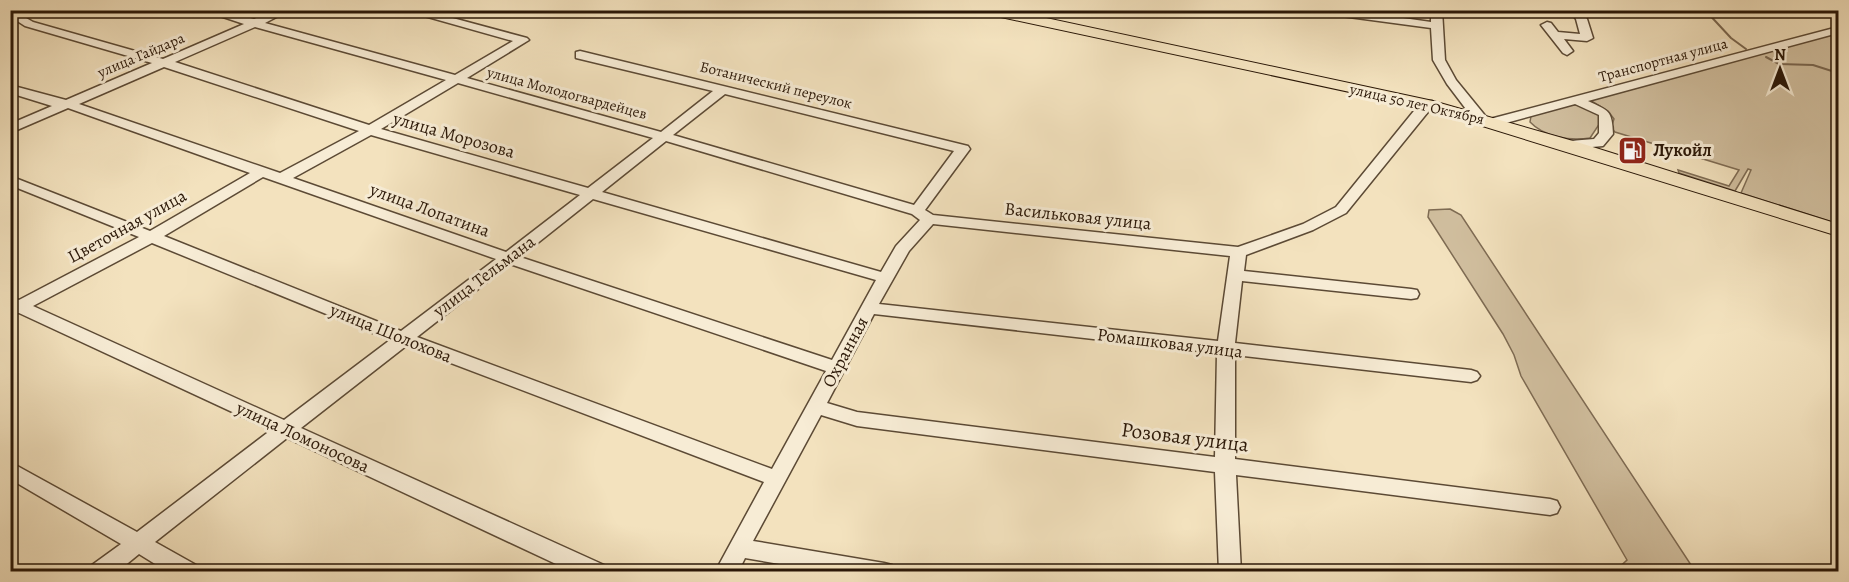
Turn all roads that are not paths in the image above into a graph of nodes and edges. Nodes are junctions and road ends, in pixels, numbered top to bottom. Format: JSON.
{"nodes":[{"id":1,"x":36,"y":10,"type":"edge"},
{"id":2,"x":207,"y":10,"type":"edge"},
{"id":3,"x":285,"y":10,"type":"edge"},
{"id":4,"x":408,"y":10,"type":"edge"},
{"id":5,"x":987,"y":10,"type":"edge"},
{"id":6,"x":1319,"y":10,"type":"edge"},
{"id":7,"x":1436,"y":10,"type":"edge"},
{"id":8,"x":1574,"y":10,"type":"edge"},
{"id":9,"x":14,"y":19,"type":"edge"},
{"id":10,"x":255,"y":23,"type":"junction"},
{"id":11,"x":1547,"y":25,"type":"dead end"},
{"id":12,"x":1438,"y":26,"type":"junction"},
{"id":13,"x":1839,"y":30,"type":"edge"},
{"id":14,"x":1555,"y":35,"type":"junction"},
{"id":15,"x":1567,"y":51,"type":"dead end"},
{"id":16,"x":580,"y":55,"type":"dead end"},
{"id":17,"x":165,"y":63,"type":"junction"},
{"id":18,"x":457,"y":80,"type":"junction"},
{"id":19,"x":10,"y":89,"type":"edge"},
{"id":20,"x":724,"y":89,"type":"junction"},
{"id":21,"x":1576,"y":100,"type":"junction"},
{"id":22,"x":68,"y":104,"type":"junction"},
{"id":23,"x":1427,"y":104,"type":"junction"},
{"id":24,"x":1488,"y":120,"type":"junction"},
{"id":25,"x":10,"y":129,"type":"edge"},
{"id":26,"x":370,"y":130,"type":"junction"},
{"id":27,"x":662,"y":136,"type":"junction"},
{"id":28,"x":1570,"y":145,"type":"junction"},
{"id":29,"x":963,"y":149,"type":"joint"},
{"id":30,"x":260,"y":173,"type":"junction"},
{"id":31,"x":282,"y":178,"type":"junction"},
{"id":32,"x":10,"y":180,"type":"edge"},
{"id":33,"x":592,"y":193,"type":"junction"},
{"id":34,"x":923,"y":215,"type":"junction"},
{"id":35,"x":1839,"y":230,"type":"edge"},
{"id":36,"x":153,"y":236,"type":"junction"},
{"id":37,"x":1230,"y":251,"type":"junction"},
{"id":38,"x":508,"y":258,"type":"junction"},
{"id":39,"x":1234,"y":275,"type":"junction"},
{"id":40,"x":885,"y":278,"type":"junction"},
{"id":41,"x":1411,"y":294,"type":"dead end"},
{"id":42,"x":13,"y":306,"type":"edge"},
{"id":43,"x":869,"y":308,"type":"junction"},
{"id":44,"x":402,"y":338,"type":"junction"},
{"id":45,"x":1226,"y":349,"type":"junction"},
{"id":46,"x":836,"y":368,"type":"junction"},
{"id":47,"x":1471,"y":376,"type":"dead end"},
{"id":48,"x":815,"y":406,"type":"junction"},
{"id":49,"x":284,"y":428,"type":"junction"},
{"id":50,"x":1226,"y":466,"type":"junction"},
{"id":51,"x":10,"y":470,"type":"edge"},
{"id":52,"x":775,"y":478,"type":"junction"},
{"id":53,"x":1551,"y":507,"type":"dead end"},
{"id":54,"x":138,"y":543,"type":"junction"},
{"id":55,"x":739,"y":548,"type":"junction"},
{"id":56,"x":100,"y":572,"type":"edge"},
{"id":57,"x":188,"y":572,"type":"edge"},
{"id":58,"x":596,"y":572,"type":"edge"},
{"id":59,"x":726,"y":572,"type":"edge"},
{"id":60,"x":884,"y":572,"type":"edge"},
{"id":61,"x":1230,"y":572,"type":"edge"}],
"edges":[{"from":1,"to":9,"type":"street"},
{"from":2,"to":10,"type":"street","name":"улица Молодогвардейцев"},
{"from":3,"to":10,"type":"street","name":"улица Гайдара"},
{"from":4,"to":18,"type":"street"},
{"from":5,"to":23,"type":"main road","name":"улица 50 лет Октября"},
{"from":6,"to":12,"type":"street"},
{"from":7,"to":12,"type":"street"},
{"from":8,"to":14,"type":"street"},
{"from":9,"to":17,"type":"street","name":"улица Морозова"},
{"from":10,"to":17,"type":"street","name":"улица Гайдара"},
{"from":10,"to":18,"type":"street","name":"улица Молодогвардейцев"},
{"from":11,"to":14,"type":"street"},
{"from":12,"to":24,"type":"street"},
{"from":13,"to":21,"type":"street","name":"Транспортная улица"},
{"from":14,"to":15,"type":"street"},
{"from":16,"to":20,"type":"street","name":"Ботанический переулок"},
{"from":17,"to":22,"type":"street","name":"улица Гайдара"},
{"from":17,"to":26,"type":"street","name":"улица Морозова"},
{"from":18,"to":26,"type":"street"},
{"from":18,"to":27,"type":"street","name":"улица Молодогвардейцев"},
{"from":19,"to":22,"type":"street","name":"улица Лопатина"},
{"from":20,"to":27,"type":"street","name":"улица Тельмана"},
{"from":20,"to":29,"type":"street","name":"Ботанический переулок"},
{"from":21,"to":24,"type":"street","name":"Транспортная улица"},
{"from":21,"to":28,"type":"street"},
{"from":22,"to":25,"type":"street","name":"улица Гайдара"},
{"from":22,"to":30,"type":"street","name":"улица Лопатина"},
{"from":23,"to":24,"type":"main road","name":"улица 50 лет Октября"},
{"from":23,"to":37,"type":"street"},
{"from":24,"to":28,"type":"main road","name":"улица 50 лет Октября"},
{"from":26,"to":31,"type":"street"},
{"from":26,"to":33,"type":"street","name":"улица Морозова"},
{"from":27,"to":33,"type":"street","name":"улица Тельмана"},
{"from":27,"to":34,"type":"street","name":"улица Молодогвардейцев"},
{"from":28,"to":35,"type":"main road","name":"улица 50 лет Октября"},
{"from":29,"to":34,"type":"street","name":"Охранная"},
{"from":30,"to":31,"type":"street","name":"улица Лопатина"},
{"from":30,"to":36,"type":"street","name":"Цветочная улица"},
{"from":31,"to":38,"type":"street","name":"улица Лопатина"},
{"from":32,"to":36,"type":"street","name":"улица Шолохова"},
{"from":33,"to":38,"type":"street","name":"улица Тельмана"},
{"from":33,"to":40,"type":"street","name":"улица Морозова"},
{"from":34,"to":37,"type":"street","name":"Васильковая улица"},
{"from":34,"to":40,"type":"street","name":"Охранная"},
{"from":36,"to":42,"type":"street","name":"Цветочная улица"},
{"from":36,"to":44,"type":"street","name":"улица Шолохова"},
{"from":37,"to":39,"type":"street"},
{"from":38,"to":44,"type":"street","name":"улица Тельмана"},
{"from":38,"to":46,"type":"street","name":"улица Лопатина"},
{"from":39,"to":41,"type":"street"},
{"from":39,"to":45,"type":"street"},
{"from":40,"to":43,"type":"street","name":"Охранная"},
{"from":42,"to":49,"type":"street","name":"улица Ломоносова"},
{"from":43,"to":45,"type":"street","name":"Ромашковая улица"},
{"from":43,"to":46,"type":"street","name":"Охранная"},
{"from":44,"to":49,"type":"street","name":"улица Тельмана"},
{"from":44,"to":52,"type":"street","name":"улица Шолохова"},
{"from":45,"to":47,"type":"street","name":"Ромашковая улица"},
{"from":45,"to":50,"type":"street"},
{"from":46,"to":48,"type":"street","name":"Охранная"},
{"from":48,"to":50,"type":"street","name":"Розовая улица"},
{"from":48,"to":52,"type":"street","name":"Охранная"},
{"from":49,"to":54,"type":"street","name":"улица Тельмана"},
{"from":49,"to":58,"type":"street","name":"улица Ломоносова"},
{"from":50,"to":53,"type":"street","name":"Розовая улица"},
{"from":50,"to":61,"type":"street"},
{"from":51,"to":54,"type":"street"},
{"from":52,"to":55,"type":"street","name":"Охранная"},
{"from":54,"to":56,"type":"street","name":"улица Тельмана"},
{"from":54,"to":57,"type":"street"},
{"from":55,"to":59,"type":"street","name":"Охранная"},
{"from":55,"to":60,"type":"street"}]}
